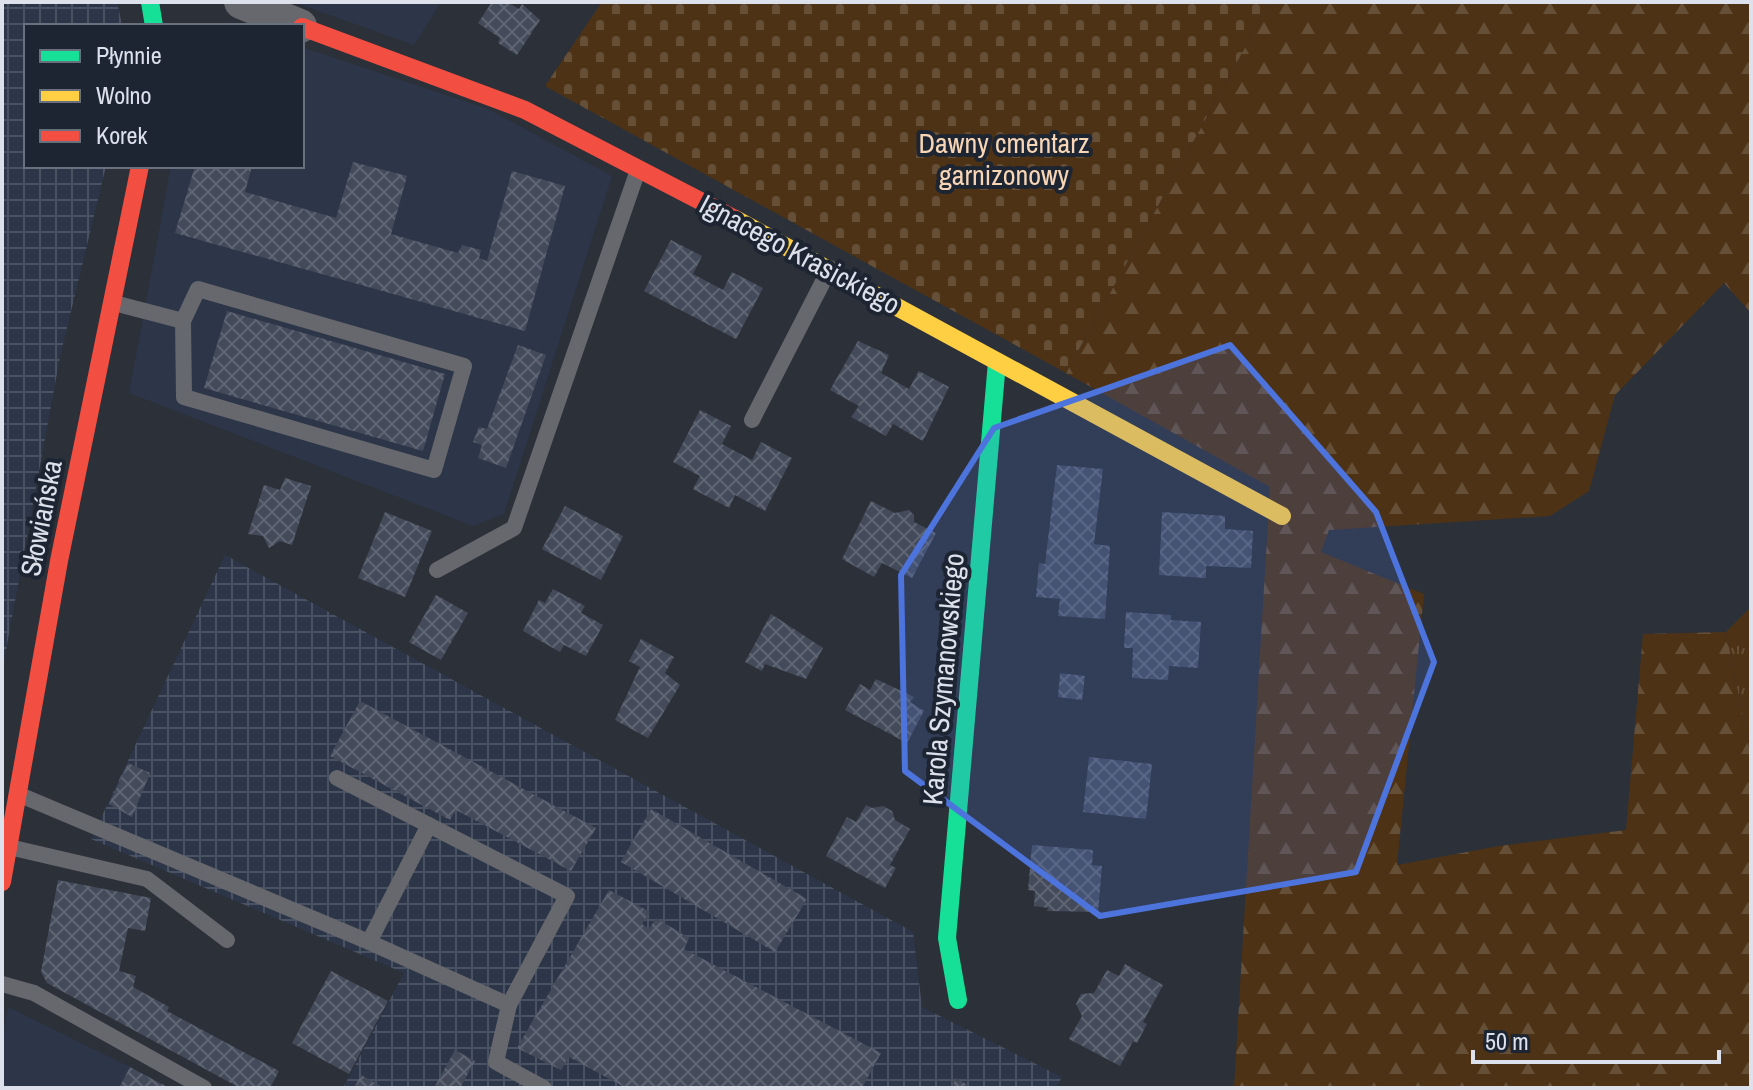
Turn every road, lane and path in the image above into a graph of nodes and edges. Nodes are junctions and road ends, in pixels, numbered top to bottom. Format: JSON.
{"nodes":[{"id":1,"x":150,"y":2,"type":"edge"},
{"id":2,"x":241,"y":2,"type":"edge"},
{"id":3,"x":154,"y":24,"type":"edge"},
{"id":4,"x":296,"y":24,"type":"edge"},
{"id":5,"x":304,"y":27,"type":"edge"},
{"id":6,"x":140,"y":168,"type":"edge"},
{"id":7,"x":638,"y":170,"type":"junction"},
{"id":8,"x":830,"y":268,"type":"junction"},
{"id":9,"x":114,"y":303,"type":"junction"},
{"id":10,"x":183,"y":321,"type":"junction"},
{"id":11,"x":997,"y":362,"type":"junction"},
{"id":12,"x":752,"y":420,"type":"dead end"},
{"id":13,"x":1282,"y":516,"type":"dead end"},
{"id":14,"x":437,"y":570,"type":"dead end"},
{"id":15,"x":337,"y":778,"type":"dead end"},
{"id":16,"x":18,"y":794,"type":"junction"},
{"id":17,"x":429,"y":825,"type":"junction"},
{"id":18,"x":8,"y":847,"type":"junction"},
{"id":19,"x":2,"y":882,"type":"edge"},
{"id":20,"x":227,"y":940,"type":"dead end"},
{"id":21,"x":369,"y":942,"type":"junction"},
{"id":22,"x":2,"y":984,"type":"edge"},
{"id":23,"x":958,"y":1000,"type":"dead end"},
{"id":24,"x":509,"y":1005,"type":"junction"},
{"id":25,"x":204,"y":1088,"type":"edge"},
{"id":26,"x":544,"y":1088,"type":"edge"}],
"edges":[{"from":1,"to":3,"type":"street"},
{"from":2,"to":4,"type":"street","name":"Ignacego Krasickiego"},
{"from":5,"to":7,"type":"street","name":"Ignacego Krasickiego"},
{"from":6,"to":9,"type":"street","name":"Słowiańska"},
{"from":7,"to":8,"type":"street","name":"Ignacego Krasickiego"},
{"from":7,"to":14,"type":"lane"},
{"from":8,"to":11,"type":"street","name":"Ignacego Krasickiego"},
{"from":8,"to":12,"type":"lane"},
{"from":9,"to":10,"type":"lane"},
{"from":9,"to":16,"type":"street","name":"Słowiańska"},
{"from":10,"to":10,"type":"lane"},
{"from":11,"to":13,"type":"street","name":"Ignacego Krasickiego"},
{"from":11,"to":23,"type":"street","name":"Karola Szymanowskiego"},
{"from":15,"to":17,"type":"lane"},
{"from":16,"to":18,"type":"street","name":"Słowiańska"},
{"from":16,"to":21,"type":"lane"},
{"from":17,"to":21,"type":"lane"},
{"from":17,"to":24,"type":"lane"},
{"from":18,"to":19,"type":"street","name":"Słowiańska"},
{"from":18,"to":20,"type":"lane"},
{"from":21,"to":24,"type":"lane"},
{"from":22,"to":25,"type":"lane"},
{"from":24,"to":26,"type":"lane"}]}
